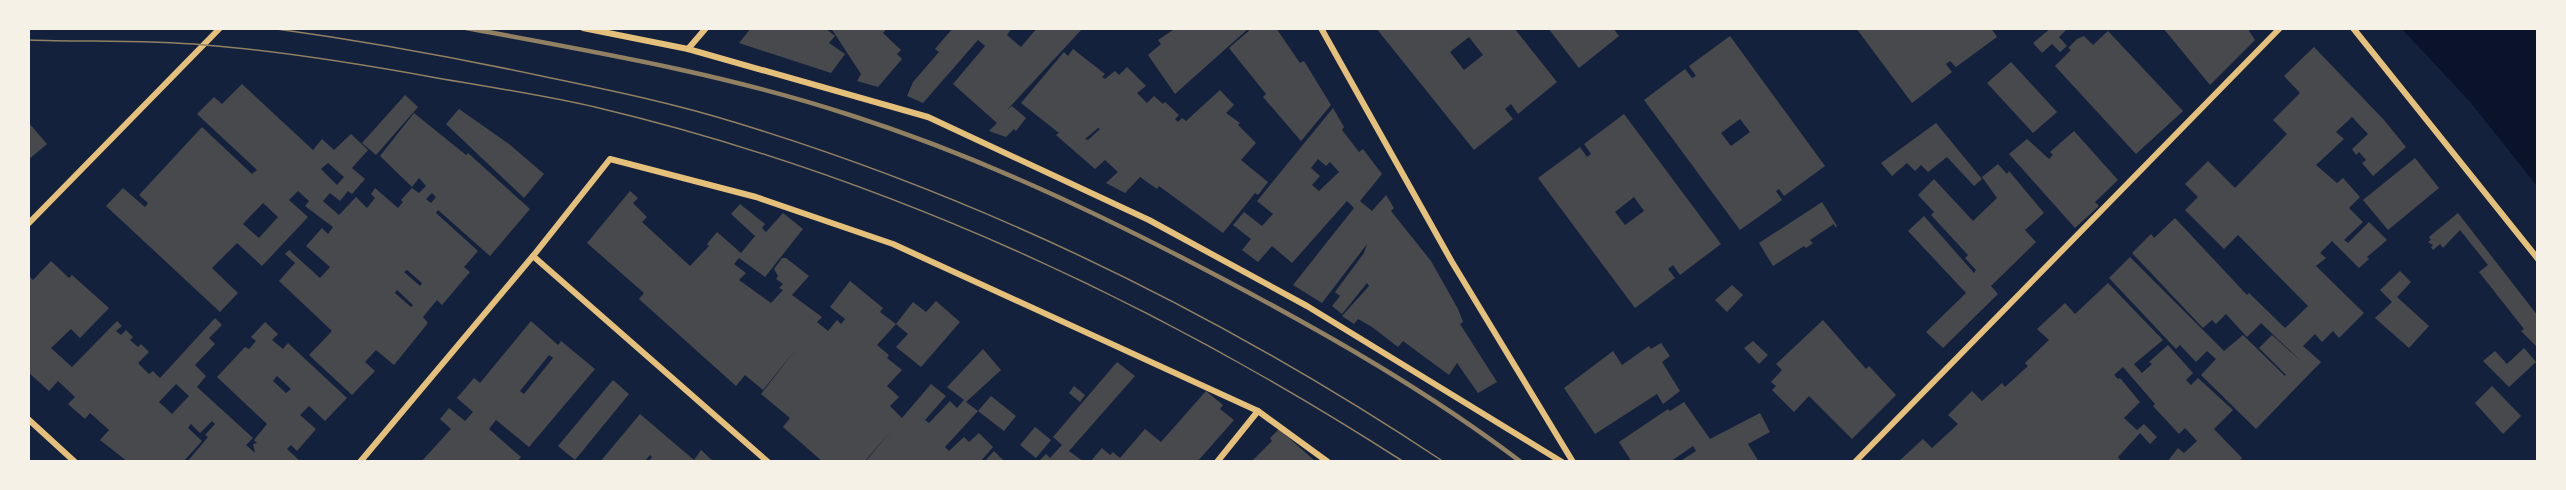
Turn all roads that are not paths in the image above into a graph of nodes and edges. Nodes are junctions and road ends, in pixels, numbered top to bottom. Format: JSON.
{"nodes":[{"id":1,"x":220,"y":28,"type":"edge"},
{"id":2,"x":583,"y":28,"type":"edge"},
{"id":3,"x":706,"y":28,"type":"edge"},
{"id":4,"x":1321,"y":28,"type":"edge"},
{"id":5,"x":2280,"y":28,"type":"edge"},
{"id":6,"x":2353,"y":28,"type":"edge"},
{"id":7,"x":688,"y":49,"type":"junction"},
{"id":8,"x":28,"y":224,"type":"edge"},
{"id":9,"x":533,"y":256,"type":"junction"},
{"id":10,"x":2538,"y":259,"type":"edge"},
{"id":11,"x":1258,"y":411,"type":"junction"},
{"id":12,"x":28,"y":419,"type":"edge"},
{"id":13,"x":75,"y":462,"type":"edge"},
{"id":14,"x":360,"y":462,"type":"edge"},
{"id":15,"x":768,"y":462,"type":"edge"},
{"id":16,"x":1217,"y":462,"type":"edge"},
{"id":17,"x":1328,"y":462,"type":"edge"},
{"id":18,"x":1562,"y":462,"type":"edge"},
{"id":19,"x":1573,"y":462,"type":"edge"},
{"id":20,"x":1855,"y":462,"type":"edge"}],
"edges":[{"from":1,"to":8,"type":"street"},
{"from":2,"to":7,"type":"street"},
{"from":3,"to":7,"type":"street"},
{"from":4,"to":19,"type":"street"},
{"from":5,"to":20,"type":"street"},
{"from":6,"to":10,"type":"street"},
{"from":7,"to":18,"type":"street"},
{"from":9,"to":11,"type":"street"},
{"from":9,"to":14,"type":"street"},
{"from":9,"to":15,"type":"street"},
{"from":11,"to":16,"type":"street"},
{"from":11,"to":17,"type":"street"},
{"from":12,"to":13,"type":"street"}]}
